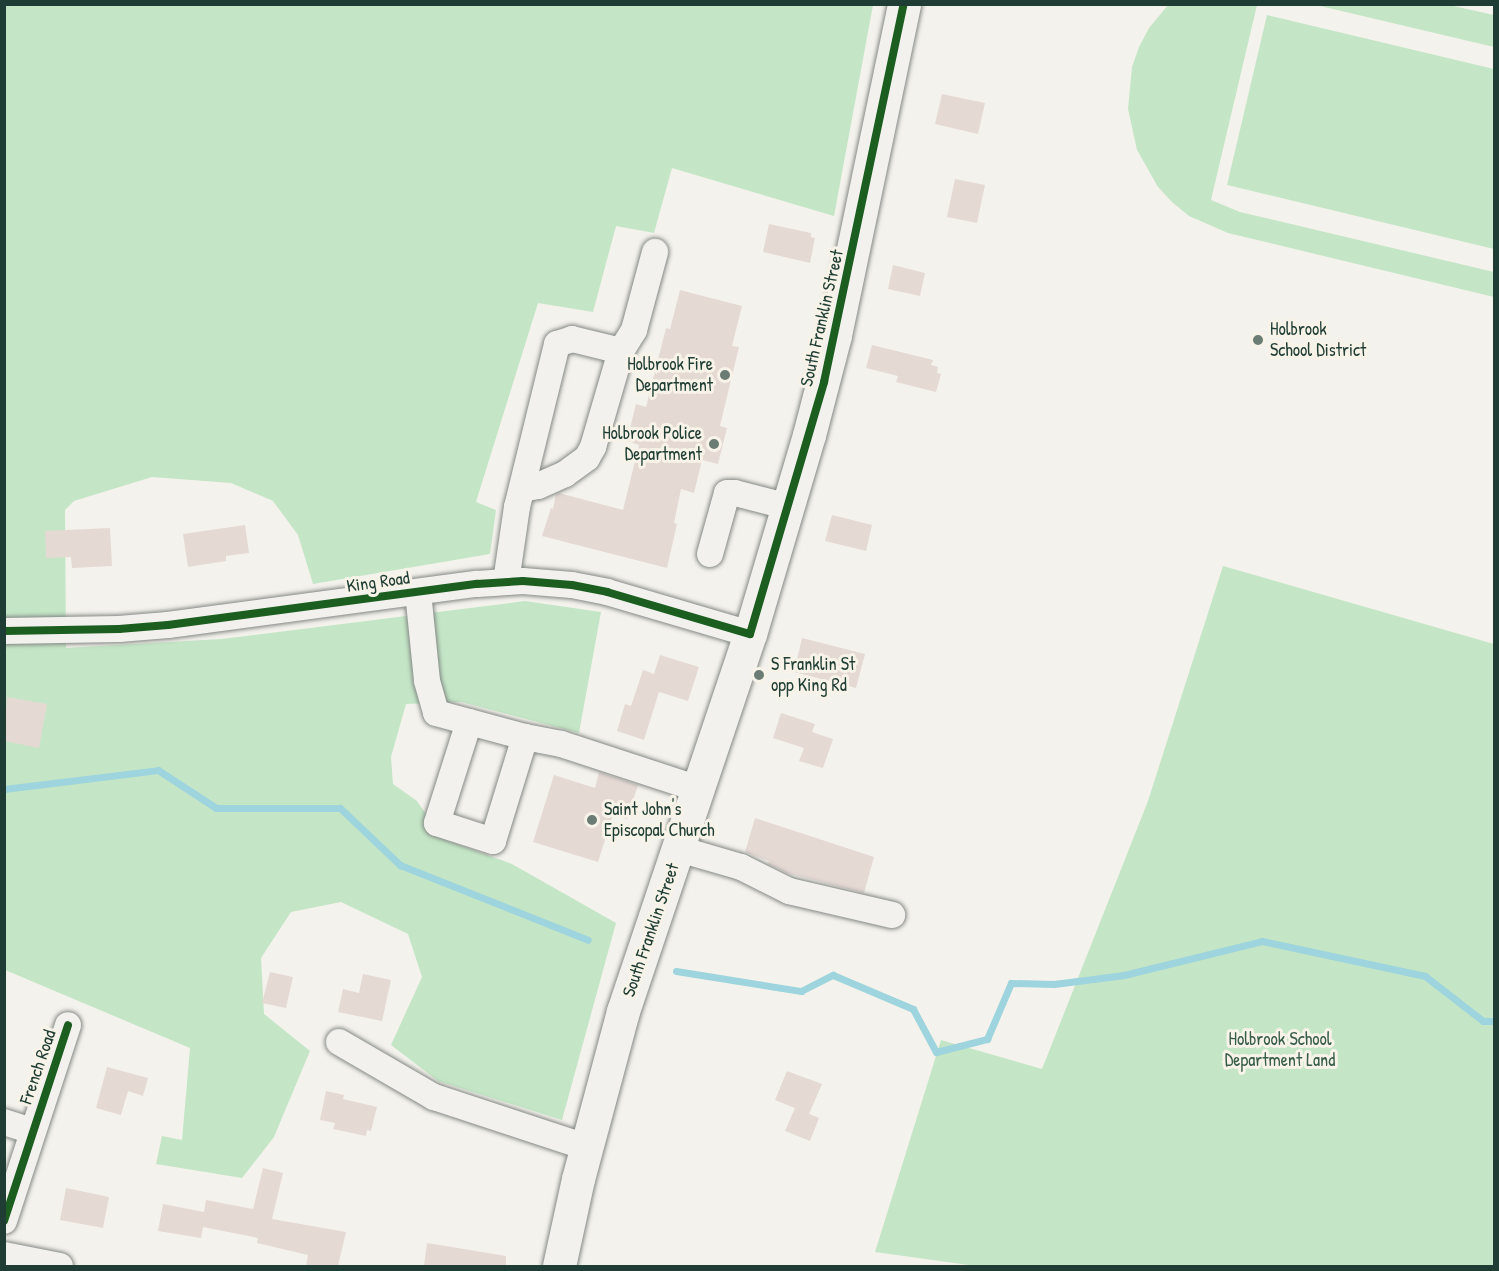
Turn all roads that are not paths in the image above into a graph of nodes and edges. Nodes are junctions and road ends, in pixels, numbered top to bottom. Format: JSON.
{"nodes":[{"id":1,"x":904,"y":4,"type":"edge"},
{"id":2,"x":655,"y":252,"type":"dead end"},
{"id":3,"x":621,"y":351,"type":"junction"},
{"id":4,"x":522,"y":489,"type":"junction"},
{"id":5,"x":789,"y":507,"type":"junction"},
{"id":6,"x":710,"y":554,"type":"dead end"},
{"id":7,"x":506,"y":582,"type":"junction"},
{"id":8,"x":418,"y":592,"type":"junction"},
{"id":9,"x":4,"y":631,"type":"edge"},
{"id":10,"x":750,"y":634,"type":"junction"},
{"id":11,"x":469,"y":722,"type":"junction"},
{"id":12,"x":525,"y":737,"type":"junction"},
{"id":13,"x":699,"y":789,"type":"junction"},
{"id":14,"x":679,"y":849,"type":"junction"},
{"id":15,"x":892,"y":915,"type":"dead end"},
{"id":16,"x":68,"y":1025,"type":"dead end"},
{"id":17,"x":339,"y":1042,"type":"dead end"},
{"id":18,"x":4,"y":1122,"type":"edge"},
{"id":19,"x":32,"y":1131,"type":"junction"},
{"id":20,"x":586,"y":1147,"type":"junction"},
{"id":21,"x":4,"y":1221,"type":"edge"},
{"id":22,"x":4,"y":1255,"type":"edge"},
{"id":23,"x":60,"y":1266,"type":"edge"},
{"id":24,"x":559,"y":1266,"type":"edge"}],
"edges":[{"from":1,"to":5,"type":"main road","name":"South Franklin Street"},
{"from":2,"to":3,"type":"street"},
{"from":3,"to":4,"type":"street"},
{"from":3,"to":4,"type":"street"},
{"from":4,"to":7,"type":"street"},
{"from":5,"to":6,"type":"street"},
{"from":5,"to":10,"type":"main road","name":"South Franklin Street"},
{"from":7,"to":8,"type":"street","name":"King Road"},
{"from":7,"to":10,"type":"street","name":"King Road"},
{"from":8,"to":9,"type":"street","name":"King Road"},
{"from":8,"to":11,"type":"street"},
{"from":10,"to":13,"type":"main road","name":"South Franklin Street"},
{"from":11,"to":12,"type":"street"},
{"from":11,"to":12,"type":"street"},
{"from":12,"to":13,"type":"street"},
{"from":13,"to":14,"type":"main road","name":"South Franklin Street"},
{"from":14,"to":15,"type":"street"},
{"from":14,"to":20,"type":"main road","name":"South Franklin Street"},
{"from":16,"to":19,"type":"street","name":"French Road"},
{"from":17,"to":20,"type":"street"},
{"from":18,"to":19,"type":"street"},
{"from":19,"to":21,"type":"street","name":"French Road"},
{"from":20,"to":24,"type":"main road","name":"South Franklin Street"},
{"from":22,"to":23,"type":"street"}]}
